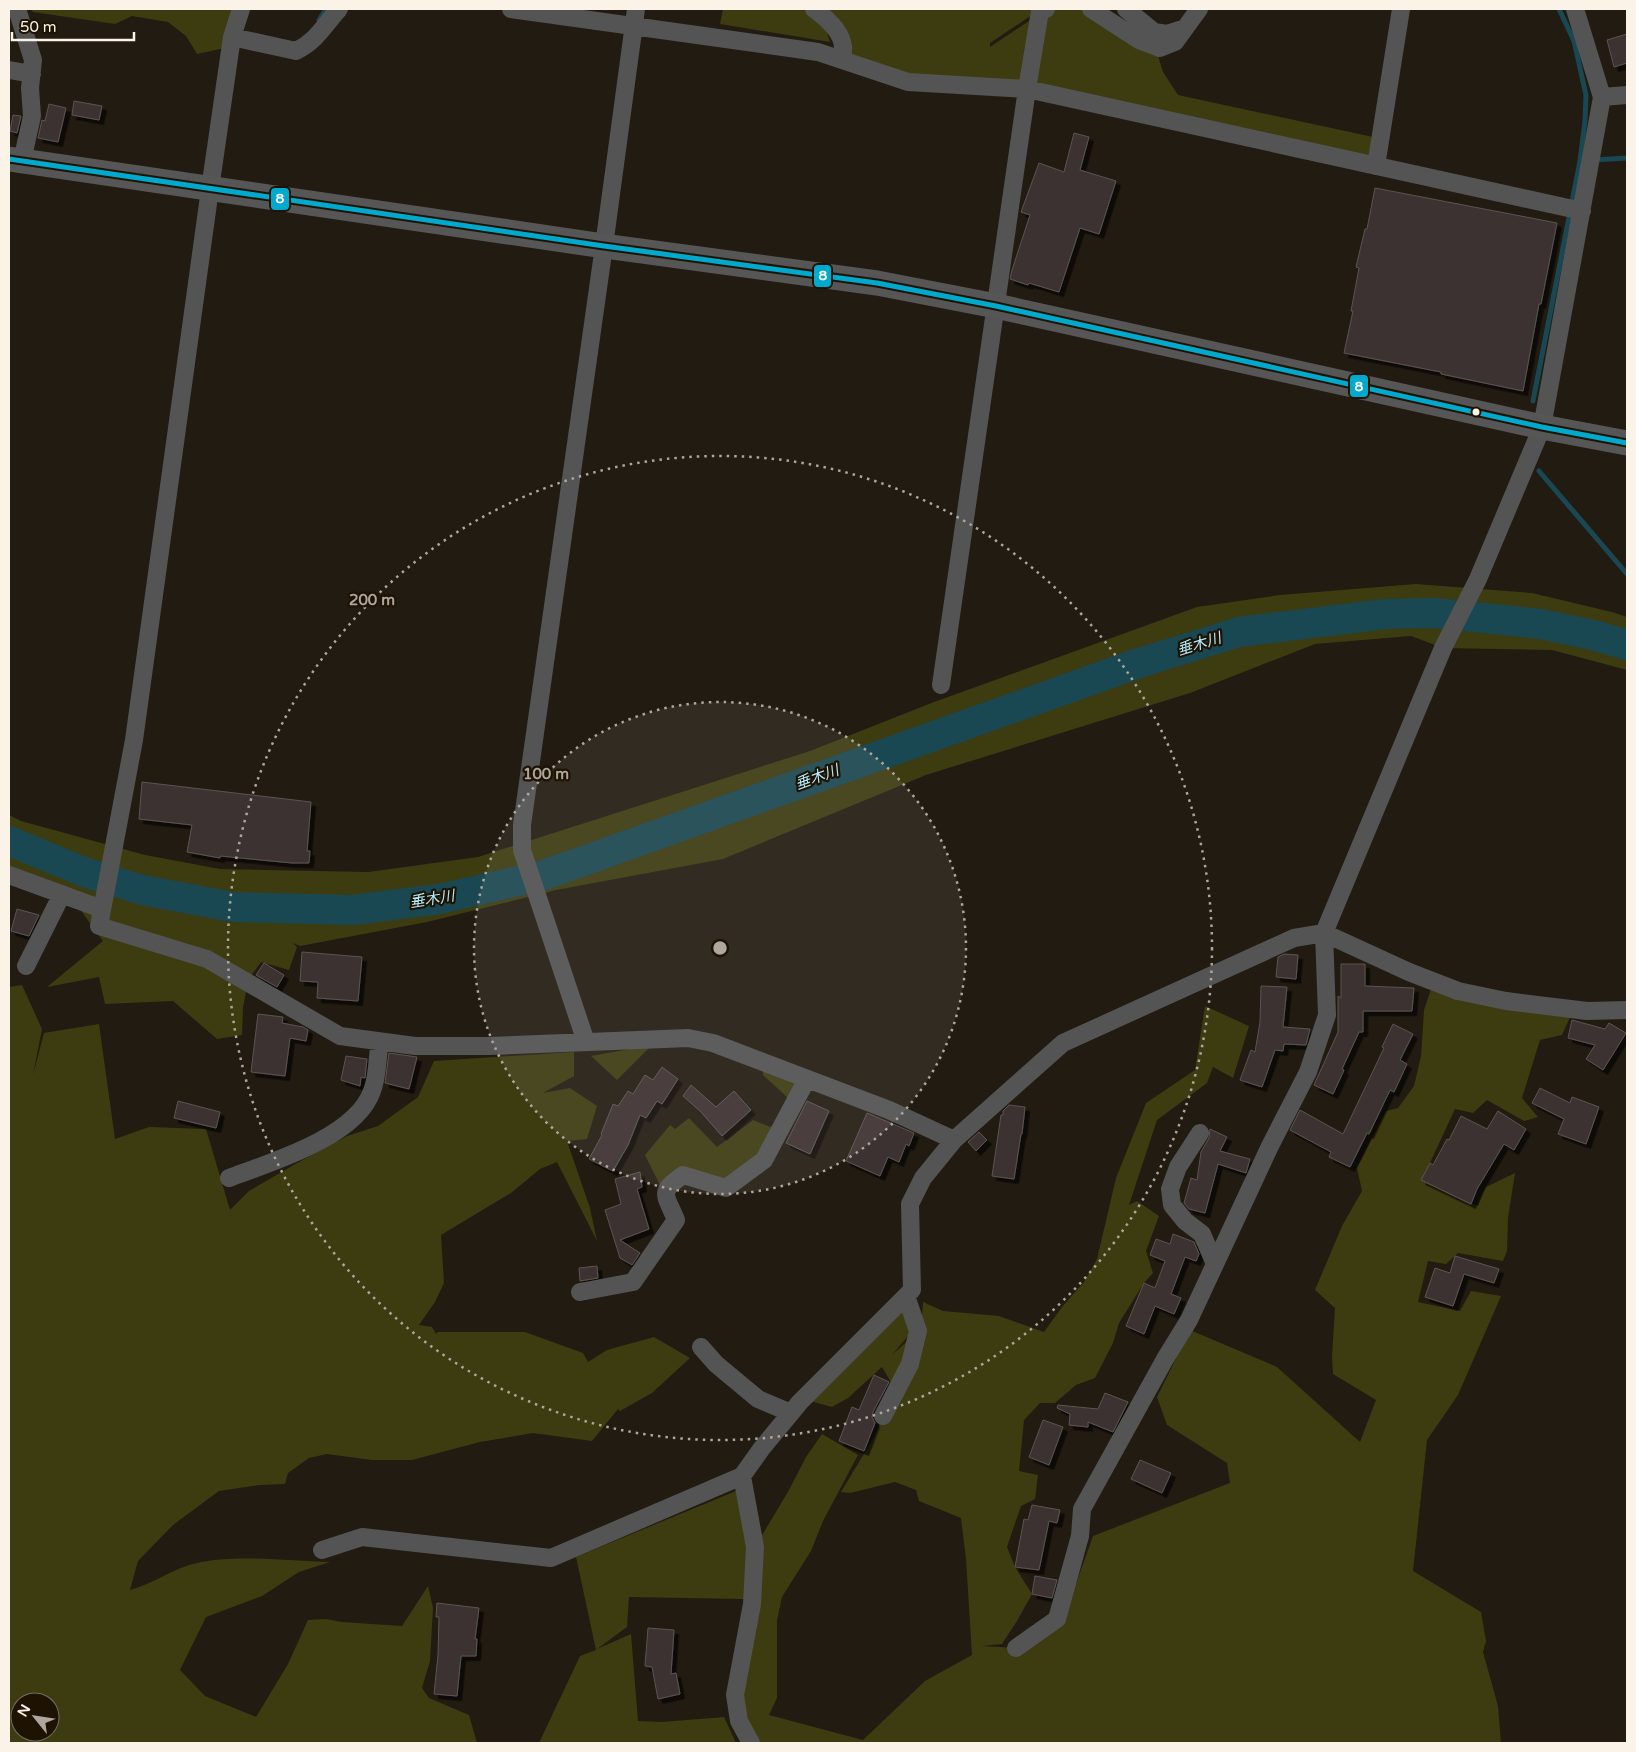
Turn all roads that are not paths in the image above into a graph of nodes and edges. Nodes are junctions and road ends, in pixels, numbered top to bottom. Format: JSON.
{"nodes":[{"id":1,"x":17,"y":9,"type":"edge"},
{"id":2,"x":241,"y":9,"type":"edge"},
{"id":3,"x":339,"y":9,"type":"edge"},
{"id":4,"x":511,"y":9,"type":"edge"},
{"id":5,"x":814,"y":9,"type":"edge"},
{"id":6,"x":1046,"y":9,"type":"edge"},
{"id":7,"x":1091,"y":9,"type":"edge"},
{"id":8,"x":1126,"y":9,"type":"edge"},
{"id":9,"x":1199,"y":9,"type":"edge"},
{"id":10,"x":1397,"y":9,"type":"edge"},
{"id":11,"x":1575,"y":9,"type":"edge"},
{"id":12,"x":635,"y":18,"type":"edge"},
{"id":13,"x":1185,"y":28,"type":"junction"},
{"id":14,"x":232,"y":37,"type":"junction"},
{"id":15,"x":841,"y":59,"type":"junction"},
{"id":16,"x":9,"y":70,"type":"edge"},
{"id":17,"x":32,"y":74,"type":"junction"},
{"id":18,"x":1026,"y":89,"type":"junction"},
{"id":19,"x":1627,"y":94,"type":"edge"},
{"id":20,"x":1602,"y":97,"type":"junction"},
{"id":21,"x":15,"y":160,"type":"edge"},
{"id":22,"x":1376,"y":166,"type":"junction"},
{"id":23,"x":210,"y":189,"type":"junction"},
{"id":24,"x":1582,"y":211,"type":"junction"},
{"id":25,"x":604,"y":246,"type":"junction"},
{"id":26,"x":996,"y":306,"type":"junction"},
{"id":27,"x":1542,"y":427,"type":"junction"},
{"id":28,"x":1627,"y":443,"type":"edge"},
{"id":29,"x":941,"y":685,"type":"dead end"},
{"id":30,"x":9,"y":875,"type":"edge"},
{"id":31,"x":62,"y":894,"type":"junction"},
{"id":32,"x":102,"y":909,"type":"junction"},
{"id":33,"x":1324,"y":934,"type":"junction"},
{"id":34,"x":26,"y":966,"type":"dead end"},
{"id":35,"x":1627,"y":1010,"type":"edge"},
{"id":36,"x":380,"y":1042,"type":"junction"},
{"id":37,"x":586,"y":1042,"type":"junction"},
{"id":38,"x":807,"y":1079,"type":"junction"},
{"id":39,"x":1200,"y":1133,"type":"dead end"},
{"id":40,"x":954,"y":1140,"type":"junction"},
{"id":41,"x":229,"y":1178,"type":"dead end"},
{"id":42,"x":1215,"y":1264,"type":"junction"},
{"id":43,"x":580,"y":1292,"type":"dead end"},
{"id":44,"x":906,"y":1296,"type":"junction"},
{"id":45,"x":701,"y":1347,"type":"dead end"},
{"id":46,"x":791,"y":1412,"type":"junction"},
{"id":47,"x":883,"y":1416,"type":"dead end"},
{"id":48,"x":742,"y":1476,"type":"junction"},
{"id":49,"x":322,"y":1550,"type":"dead end"},
{"id":50,"x":1016,"y":1648,"type":"dead end"},
{"id":51,"x":751,"y":1743,"type":"edge"}],
"edges":[{"from":1,"to":17,"type":"street"},
{"from":2,"to":14,"type":"street"},
{"from":3,"to":14,"type":"street"},
{"from":4,"to":12,"type":"street"},
{"from":5,"to":15,"type":"street"},
{"from":6,"to":18,"type":"street"},
{"from":7,"to":13,"type":"street"},
{"from":8,"to":13,"type":"street"},
{"from":9,"to":13,"type":"street"},
{"from":10,"to":22,"type":"street"},
{"from":11,"to":20,"type":"street"},
{"from":12,"to":15,"type":"street"},
{"from":12,"to":25,"type":"street"},
{"from":14,"to":23,"type":"street"},
{"from":15,"to":18,"type":"street"},
{"from":16,"to":17,"type":"street"},
{"from":17,"to":21,"type":"street"},
{"from":18,"to":22,"type":"street"},
{"from":18,"to":26,"type":"street"},
{"from":19,"to":20,"type":"street"},
{"from":20,"to":24,"type":"street"},
{"from":21,"to":23,"type":"main road"},
{"from":22,"to":24,"type":"street"},
{"from":23,"to":25,"type":"main road"},
{"from":23,"to":32,"type":"street"},
{"from":24,"to":27,"type":"street"},
{"from":25,"to":26,"type":"main road"},
{"from":25,"to":37,"type":"street"},
{"from":26,"to":27,"type":"main road"},
{"from":26,"to":29,"type":"street"},
{"from":27,"to":28,"type":"main road"},
{"from":27,"to":33,"type":"street"},
{"from":30,"to":31,"type":"street"},
{"from":31,"to":32,"type":"street"},
{"from":31,"to":34,"type":"street"},
{"from":32,"to":36,"type":"street"},
{"from":33,"to":35,"type":"street"},
{"from":33,"to":40,"type":"street"},
{"from":33,"to":42,"type":"street"},
{"from":36,"to":37,"type":"street"},
{"from":36,"to":41,"type":"street"},
{"from":37,"to":38,"type":"street"},
{"from":38,"to":40,"type":"street"},
{"from":38,"to":43,"type":"street"},
{"from":39,"to":42,"type":"street"},
{"from":40,"to":44,"type":"street"},
{"from":42,"to":50,"type":"street"},
{"from":44,"to":46,"type":"street"},
{"from":44,"to":47,"type":"street"},
{"from":45,"to":46,"type":"street"},
{"from":46,"to":48,"type":"street"},
{"from":48,"to":49,"type":"street"},
{"from":48,"to":51,"type":"street"}]}
